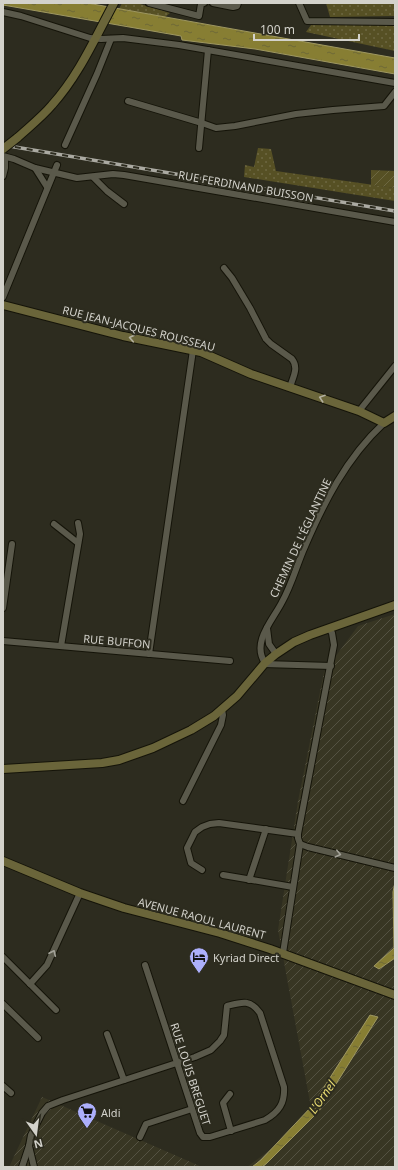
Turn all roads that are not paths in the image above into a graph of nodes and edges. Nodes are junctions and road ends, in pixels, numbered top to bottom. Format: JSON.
{"nodes":[{"id":1,"x":114,"y":3,"type":"edge"},
{"id":2,"x":150,"y":3,"type":"edge"},
{"id":3,"x":204,"y":3,"type":"edge"},
{"id":4,"x":213,"y":3,"type":"edge"},
{"id":5,"x":238,"y":3,"type":"edge"},
{"id":6,"x":299,"y":3,"type":"edge"},
{"id":7,"x":3,"y":12,"type":"edge"},
{"id":8,"x":395,"y":22,"type":"edge"},
{"id":9,"x":96,"y":36,"type":"junction"},
{"id":10,"x":111,"y":39,"type":"junction"},
{"id":11,"x":208,"y":50,"type":"junction"},
{"id":12,"x":395,"y":83,"type":"edge"},
{"id":13,"x":395,"y":92,"type":"edge"},
{"id":14,"x":128,"y":101,"type":"dead end"},
{"id":15,"x":202,"y":123,"type":"junction"},
{"id":16,"x":65,"y":145,"type":"dead end"},
{"id":17,"x":200,"y":148,"type":"dead end"},
{"id":18,"x":4,"y":154,"type":"edge"},
{"id":19,"x":57,"y":165,"type":"dead end"},
{"id":20,"x":35,"y":168,"type":"junction"},
{"id":21,"x":53,"y":174,"type":"junction"},
{"id":22,"x":3,"y":176,"type":"edge"},
{"id":23,"x":93,"y":177,"type":"junction"},
{"id":24,"x":47,"y":187,"type":"junction"},
{"id":25,"x":124,"y":204,"type":"dead end"},
{"id":26,"x":395,"y":222,"type":"edge"},
{"id":27,"x":224,"y":268,"type":"dead end"},
{"id":28,"x":3,"y":297,"type":"edge"},
{"id":29,"x":3,"y":305,"type":"edge"},
{"id":30,"x":193,"y":350,"type":"junction"},
{"id":31,"x":395,"y":366,"type":"edge"},
{"id":32,"x":290,"y":387,"type":"junction"},
{"id":33,"x":359,"y":411,"type":"junction"},
{"id":34,"x":395,"y":416,"type":"edge"},
{"id":35,"x":384,"y":423,"type":"junction"},
{"id":36,"x":78,"y":523,"type":"dead end"},
{"id":37,"x":54,"y":524,"type":"dead end"},
{"id":38,"x":78,"y":543,"type":"junction"},
{"id":39,"x":12,"y":544,"type":"dead end"},
{"id":40,"x":395,"y":605,"type":"edge"},
{"id":41,"x":3,"y":608,"type":"edge"},
{"id":42,"x":267,"y":627,"type":"junction"},
{"id":43,"x":329,"y":628,"type":"junction"},
{"id":44,"x":3,"y":641,"type":"edge"},
{"id":45,"x":61,"y":646,"type":"junction"},
{"id":46,"x":149,"y":654,"type":"junction"},
{"id":47,"x":276,"y":654,"type":"junction"},
{"id":48,"x":230,"y":661,"type":"dead end"},
{"id":49,"x":265,"y":663,"type":"junction"},
{"id":50,"x":331,"y":666,"type":"junction"},
{"id":51,"x":222,"y":710,"type":"junction"},
{"id":52,"x":3,"y":769,"type":"edge"},
{"id":53,"x":183,"y":801,"type":"dead end"},
{"id":54,"x":266,"y":829,"type":"junction"},
{"id":55,"x":298,"y":834,"type":"junction"},
{"id":56,"x":300,"y":844,"type":"junction"},
{"id":57,"x":3,"y":861,"type":"edge"},
{"id":58,"x":393,"y":868,"type":"edge"},
{"id":59,"x":202,"y":870,"type":"dead end"},
{"id":60,"x":223,"y":875,"type":"dead end"},
{"id":61,"x":249,"y":880,"type":"junction"},
{"id":62,"x":294,"y":887,"type":"junction"},
{"id":63,"x":80,"y":893,"type":"junction"},
{"id":64,"x":283,"y":953,"type":"junction"},
{"id":65,"x":3,"y":957,"type":"edge"},
{"id":66,"x":145,"y":965,"type":"dead end"},
{"id":67,"x":30,"y":984,"type":"junction"},
{"id":68,"x":395,"y":995,"type":"edge"},
{"id":69,"x":3,"y":1004,"type":"edge"},
{"id":70,"x":56,"y":1010,"type":"dead end"},
{"id":71,"x":107,"y":1034,"type":"dead end"},
{"id":72,"x":38,"y":1038,"type":"dead end"},
{"id":73,"x":178,"y":1063,"type":"junction"},
{"id":74,"x":124,"y":1080,"type":"junction"},
{"id":75,"x":3,"y":1086,"type":"edge"},
{"id":76,"x":11,"y":1093,"type":"dead end"},
{"id":77,"x":230,"y":1094,"type":"dead end"},
{"id":78,"x":192,"y":1109,"type":"junction"},
{"id":79,"x":231,"y":1131,"type":"junction"},
{"id":80,"x":140,"y":1136,"type":"dead end"},
{"id":81,"x":29,"y":1146,"type":"junction"},
{"id":82,"x":22,"y":1167,"type":"edge"},
{"id":83,"x":34,"y":1167,"type":"edge"}],
"edges":[{"from":1,"to":9,"type":"street"},
{"from":2,"to":3,"type":"street"},
{"from":4,"to":5,"type":"street"},
{"from":6,"to":8,"type":"street"},
{"from":7,"to":9,"type":"street"},
{"from":9,"to":10,"type":"street"},
{"from":9,"to":18,"type":"street","bridge":true},
{"from":10,"to":11,"type":"street"},
{"from":10,"to":16,"type":"street"},
{"from":11,"to":12,"type":"street"},
{"from":11,"to":15,"type":"street"},
{"from":13,"to":15,"type":"street"},
{"from":14,"to":15,"type":"street"},
{"from":15,"to":17,"type":"street"},
{"from":18,"to":20,"type":"street","name":"RUE FERDINAND BUISSON"},
{"from":18,"to":22,"type":"street"},
{"from":19,"to":21,"type":"street"},
{"from":20,"to":21,"type":"street","name":"RUE FERDINAND BUISSON"},
{"from":20,"to":24,"type":"street"},
{"from":21,"to":23,"type":"street","name":"RUE FERDINAND BUISSON"},
{"from":21,"to":24,"type":"street"},
{"from":23,"to":25,"type":"street"},
{"from":23,"to":26,"type":"street","name":"RUE FERDINAND BUISSON"},
{"from":24,"to":28,"type":"street"},
{"from":27,"to":32,"type":"street"},
{"from":30,"to":29,"type":"street","name":"RUE JEAN-JACQUES ROUSSEAU","one_way":true},
{"from":30,"to":32,"type":"street","name":"RUE JEAN-JACQUES ROUSSEAU"},
{"from":30,"to":46,"type":"street"},
{"from":31,"to":33,"type":"street"},
{"from":33,"to":32,"type":"street","name":"RUE JEAN-JACQUES ROUSSEAU","one_way":true},
{"from":33,"to":35,"type":"street","name":"RUE JEAN-JACQUES ROUSSEAU"},
{"from":34,"to":35,"type":"street"},
{"from":35,"to":42,"type":"street","name":"CHEMIN DE L'ÉGLANTINE"},
{"from":36,"to":38,"type":"street"},
{"from":37,"to":38,"type":"street"},
{"from":38,"to":45,"type":"street"},
{"from":39,"to":41,"type":"street"},
{"from":40,"to":43,"type":"street"},
{"from":42,"to":47,"type":"street"},
{"from":42,"to":49,"type":"street","name":"CHEMIN DE L'ÉGLANTINE"},
{"from":43,"to":47,"type":"street"},
{"from":43,"to":50,"type":"street"},
{"from":44,"to":45,"type":"street","name":"RUE BUFFON"},
{"from":45,"to":46,"type":"street","name":"RUE BUFFON"},
{"from":46,"to":48,"type":"street","name":"RUE BUFFON"},
{"from":47,"to":49,"type":"street"},
{"from":49,"to":50,"type":"street"},
{"from":49,"to":51,"type":"street"},
{"from":50,"to":55,"type":"street"},
{"from":51,"to":52,"type":"street"},
{"from":51,"to":53,"type":"street"},
{"from":54,"to":55,"type":"street"},
{"from":54,"to":59,"type":"street"},
{"from":54,"to":61,"type":"street"},
{"from":55,"to":56,"type":"street"},
{"from":56,"to":58,"type":"street","one_way":true},
{"from":56,"to":62,"type":"street"},
{"from":57,"to":63,"type":"street","name":"AVENUE RAOUL LAURENT"},
{"from":60,"to":61,"type":"street"},
{"from":61,"to":62,"type":"street"},
{"from":62,"to":64,"type":"street"},
{"from":63,"to":64,"type":"street","name":"AVENUE RAOUL LAURENT"},
{"from":67,"to":63,"type":"street","one_way":true},
{"from":64,"to":68,"type":"street","name":"AVENUE RAOUL LAURENT"},
{"from":65,"to":67,"type":"street"},
{"from":66,"to":73,"type":"street","name":"RUE LOUIS BREGUET"},
{"from":67,"to":70,"type":"street"},
{"from":69,"to":72,"type":"street"},
{"from":71,"to":74,"type":"street"},
{"from":73,"to":74,"type":"street"},
{"from":73,"to":78,"type":"street","name":"RUE LOUIS BREGUET"},
{"from":73,"to":79,"type":"street","name":"RUE LOUIS BREGUET"},
{"from":74,"to":81,"type":"street"},
{"from":75,"to":76,"type":"street"},
{"from":77,"to":79,"type":"street"},
{"from":78,"to":79,"type":"street","name":"RUE LOUIS BREGUET"},
{"from":78,"to":80,"type":"street"},
{"from":81,"to":82,"type":"street"},
{"from":81,"to":83,"type":"street"}]}
